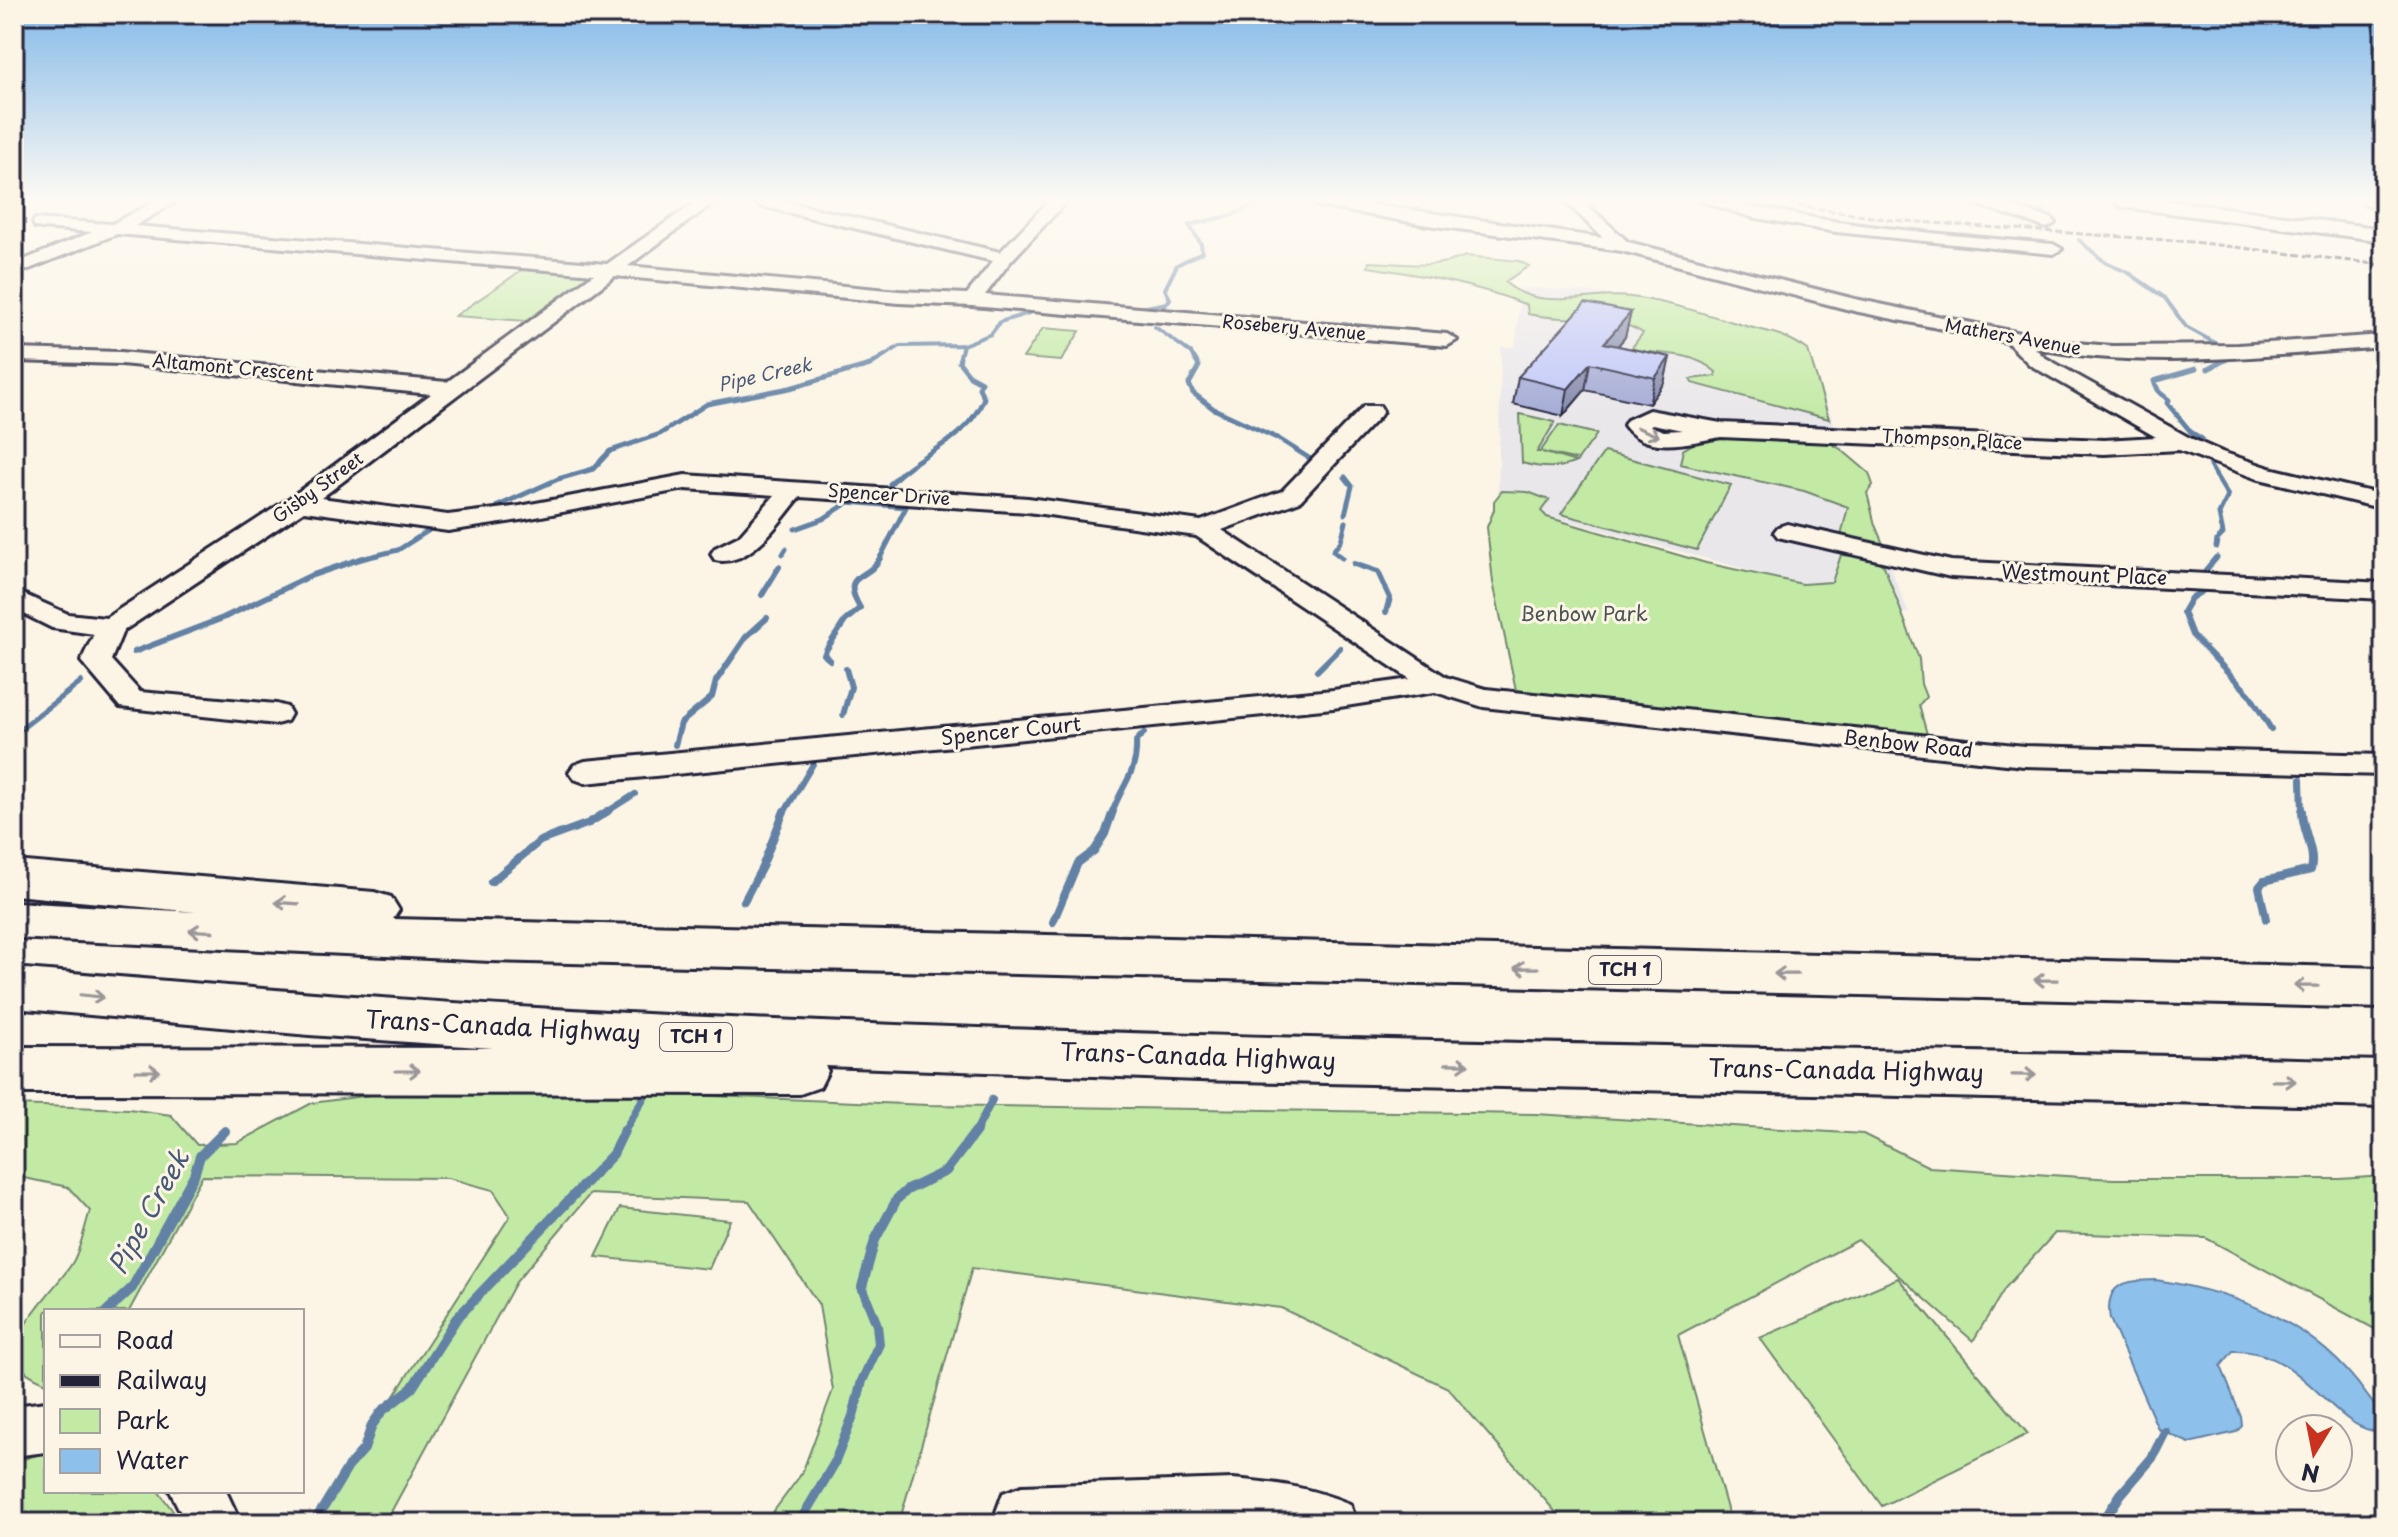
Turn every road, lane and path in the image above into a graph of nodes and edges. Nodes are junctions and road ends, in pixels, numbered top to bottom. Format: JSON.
{"nodes":[{"id":1,"x":607,"y":273,"type":"edge"},
{"id":2,"x":640,"y":273,"type":"edge"},
{"id":3,"x":993,"y":273,"type":"edge"},
{"id":4,"x":1727,"y":273,"type":"edge"},
{"id":5,"x":972,"y":300,"type":"junction"},
{"id":6,"x":1447,"y":340,"type":"dead end"},
{"id":7,"x":2016,"y":340,"type":"junction"},
{"id":8,"x":2384,"y":341,"type":"edge"},
{"id":9,"x":14,"y":355,"type":"edge"},
{"id":10,"x":451,"y":389,"type":"junction"},
{"id":11,"x":1372,"y":411,"type":"dead end"},
{"id":12,"x":1721,"y":430,"type":"dead end"},
{"id":13,"x":2182,"y":443,"type":"junction"},
{"id":14,"x":795,"y":488,"type":"junction"},
{"id":15,"x":299,"y":503,"type":"junction"},
{"id":16,"x":2381,"y":503,"type":"edge"},
{"id":17,"x":1203,"y":529,"type":"junction"},
{"id":18,"x":1787,"y":532,"type":"dead end"},
{"id":19,"x":724,"y":554,"type":"dead end"},
{"id":20,"x":2384,"y":591,"type":"edge"},
{"id":21,"x":14,"y":598,"type":"edge"},
{"id":22,"x":111,"y":627,"type":"junction"},
{"id":23,"x":1436,"y":683,"type":"junction"},
{"id":24,"x":276,"y":714,"type":"dead end"},
{"id":25,"x":2384,"y":765,"type":"edge"},
{"id":26,"x":585,"y":772,"type":"dead end"},
{"id":27,"x":14,"y":878,"type":"edge"},
{"id":28,"x":14,"y":920,"type":"edge"},
{"id":29,"x":867,"y":951,"type":"junction"},
{"id":30,"x":14,"y":988,"type":"edge"},
{"id":31,"x":2384,"y":988,"type":"edge"},
{"id":32,"x":1379,"y":1063,"type":"junction"},
{"id":33,"x":14,"y":1070,"type":"edge"},
{"id":34,"x":2384,"y":1084,"type":"edge"},
{"id":35,"x":44,"y":1427,"type":"edge"},
{"id":36,"x":14,"y":1431,"type":"edge"},
{"id":37,"x":197,"y":1493,"type":"edge"},
{"id":38,"x":1022,"y":1512,"type":"dead end"},
{"id":39,"x":215,"y":1523,"type":"edge"},
{"id":40,"x":1331,"y":1523,"type":"edge"}],
"edges":[{"from":1,"to":10,"type":"street","name":"Gisby Street"},
{"from":2,"to":5,"type":"street","name":"Rosebery Avenue"},
{"from":3,"to":5,"type":"street"},
{"from":4,"to":7,"type":"street","name":"Mathers Avenue"},
{"from":5,"to":6,"type":"street","name":"Rosebery Avenue"},
{"from":7,"to":8,"type":"street","name":"Mathers Avenue"},
{"from":7,"to":13,"type":"street"},
{"from":9,"to":10,"type":"street","name":"Altamont Crescent"},
{"from":10,"to":15,"type":"street","name":"Gisby Street"},
{"from":11,"to":17,"type":"street"},
{"from":12,"to":13,"type":"street","name":"Thompson Place"},
{"from":13,"to":16,"type":"street"},
{"from":14,"to":15,"type":"street","name":"Spencer Drive"},
{"from":14,"to":17,"type":"street","name":"Spencer Drive"},
{"from":14,"to":19,"type":"street"},
{"from":15,"to":22,"type":"street","name":"Gisby Street"},
{"from":17,"to":23,"type":"street","name":"Spencer Drive"},
{"from":18,"to":20,"type":"street","name":"Westmount Place"},
{"from":21,"to":22,"type":"street"},
{"from":22,"to":24,"type":"street"},
{"from":23,"to":25,"type":"street","name":"Benbow Road"},
{"from":23,"to":26,"type":"street","name":"Spencer Court"},
{"from":29,"to":27,"type":"highway","one_way":true},
{"from":29,"to":28,"type":"highway","number":"TCH 1","one_way":true},
{"from":31,"to":29,"type":"highway","number":"TCH 1","one_way":true},
{"from":30,"to":32,"type":"highway","name":"Trans-Canada Highway","number":"TCH 1","one_way":true},
{"from":33,"to":32,"type":"highway","one_way":true},
{"from":32,"to":34,"type":"highway","name":"Trans-Canada Highway","number":"TCH 1","one_way":true},
{"from":35,"to":36,"type":"street"},
{"from":37,"to":39,"type":"street"},
{"from":38,"to":40,"type":"street"}]}
